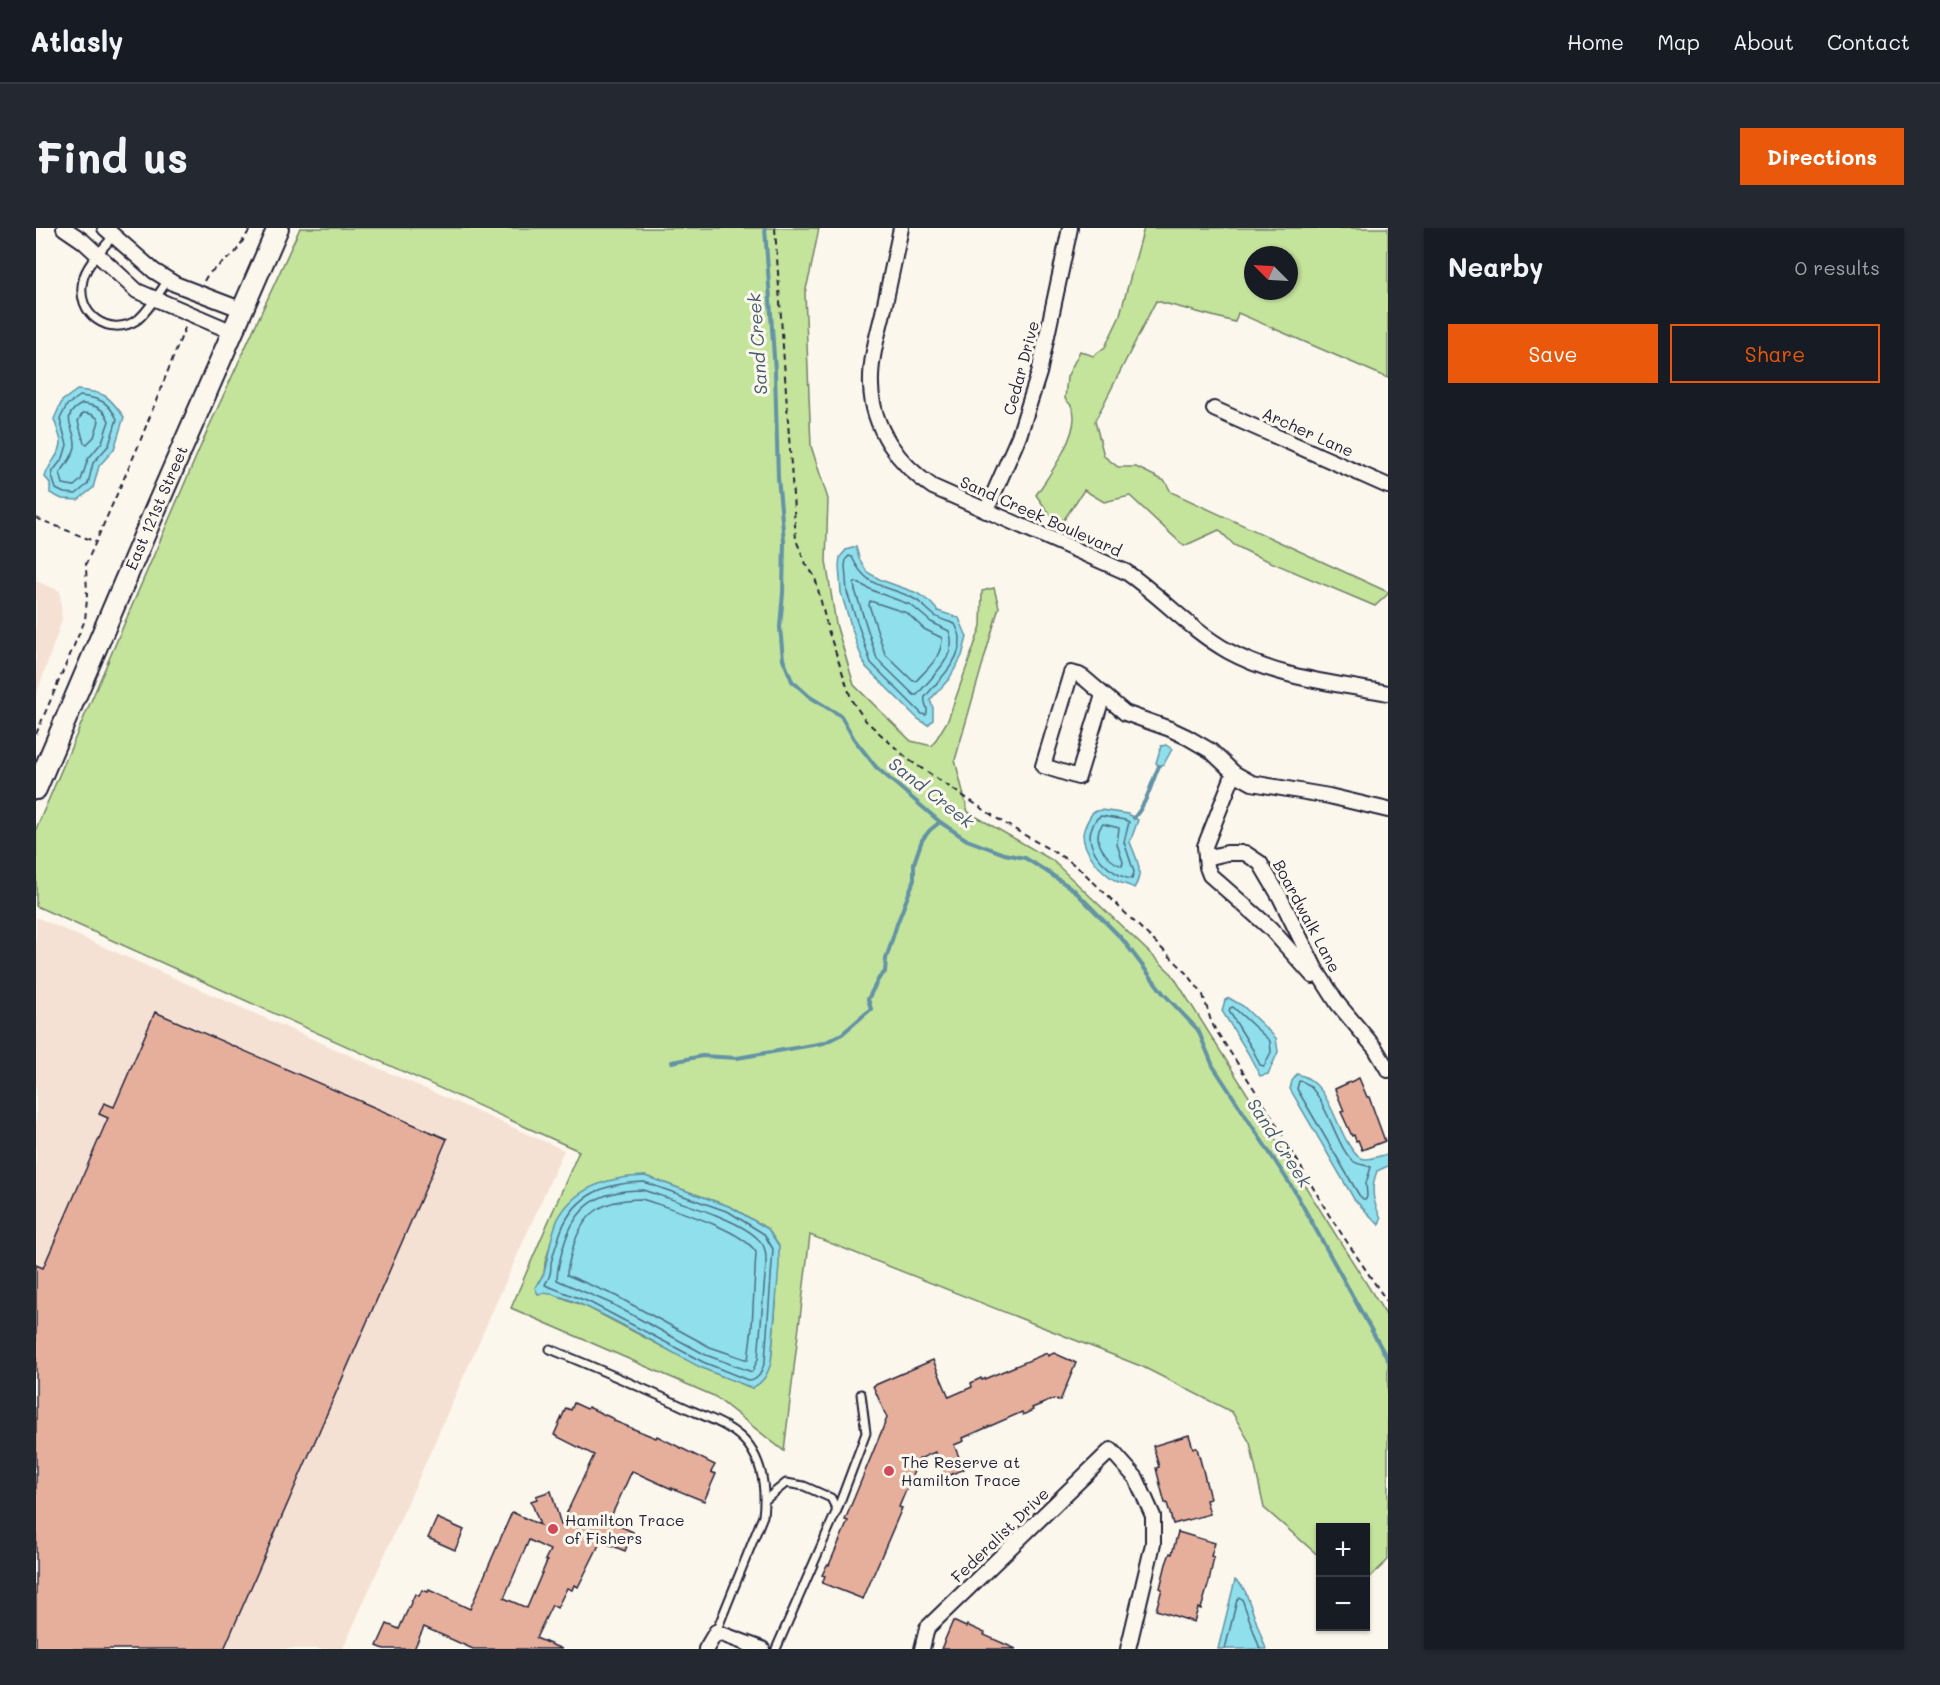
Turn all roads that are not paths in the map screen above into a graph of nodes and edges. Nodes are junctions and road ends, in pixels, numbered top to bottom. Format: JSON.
{"nodes":[{"id":1,"x":64,"y":228,"type":"edge"},
{"id":2,"x":278,"y":228,"type":"edge"},
{"id":3,"x":901,"y":228,"type":"edge"},
{"id":4,"x":1070,"y":228,"type":"edge"},
{"id":5,"x":109,"y":231,"type":"edge"},
{"id":6,"x":98,"y":256,"type":"junction"},
{"id":7,"x":168,"y":280,"type":"junction"},
{"id":8,"x":154,"y":299,"type":"junction"},
{"id":9,"x":243,"y":310,"type":"junction"},
{"id":10,"x":233,"y":332,"type":"junction"},
{"id":11,"x":1214,"y":409,"type":"dead end"},
{"id":12,"x":1388,"y":486,"type":"edge"},
{"id":13,"x":986,"y":510,"type":"junction"},
{"id":14,"x":1388,"y":693,"type":"edge"},
{"id":15,"x":1103,"y":696,"type":"junction"},
{"id":16,"x":1234,"y":773,"type":"junction"},
{"id":17,"x":36,"y":789,"type":"edge"},
{"id":18,"x":1388,"y":810,"type":"edge"},
{"id":19,"x":1206,"y":858,"type":"junction"},
{"id":20,"x":1338,"y":1004,"type":"junction"},
{"id":21,"x":1386,"y":1063,"type":"edge"},
{"id":22,"x":550,"y":1349,"type":"dead end"},
{"id":23,"x":861,"y":1395,"type":"dead end"},
{"id":24,"x":765,"y":1500,"type":"junction"},
{"id":25,"x":837,"y":1510,"type":"junction"},
{"id":26,"x":716,"y":1632,"type":"junction"},
{"id":27,"x":706,"y":1649,"type":"edge"},
{"id":28,"x":762,"y":1649,"type":"edge"},
{"id":29,"x":776,"y":1649,"type":"edge"},
{"id":30,"x":922,"y":1649,"type":"edge"},
{"id":31,"x":1128,"y":1649,"type":"edge"}],
"edges":[{"from":1,"to":6,"type":"street"},
{"from":2,"to":9,"type":"street","name":"East 121st Street"},
{"from":3,"to":13,"type":"street","name":"Sand Creek Boulevard"},
{"from":4,"to":13,"type":"street","name":"Cedar Drive"},
{"from":5,"to":6,"type":"lane"},
{"from":5,"to":7,"type":"street"},
{"from":6,"to":8,"type":"street"},
{"from":6,"to":8,"type":"lane"},
{"from":7,"to":8,"type":"lane"},
{"from":7,"to":9,"type":"street"},
{"from":8,"to":10,"type":"street"},
{"from":9,"to":10,"type":"street","name":"East 121st Street"},
{"from":10,"to":17,"type":"street","name":"East 121st Street"},
{"from":11,"to":12,"type":"street","name":"Archer Lane"},
{"from":13,"to":14,"type":"street","name":"Sand Creek Boulevard"},
{"from":15,"to":15,"type":"street"},
{"from":15,"to":16,"type":"street"},
{"from":16,"to":18,"type":"street"},
{"from":16,"to":19,"type":"street"},
{"from":19,"to":20,"type":"street","name":"Boardwalk Lane"},
{"from":19,"to":20,"type":"street","name":"Boardwalk Lane"},
{"from":20,"to":21,"type":"street","name":"Boardwalk Lane"},
{"from":22,"to":24,"type":"lane"},
{"from":23,"to":25,"type":"lane"},
{"from":24,"to":25,"type":"lane"},
{"from":24,"to":26,"type":"lane"},
{"from":25,"to":29,"type":"lane"},
{"from":26,"to":27,"type":"street"},
{"from":26,"to":28,"type":"street"},
{"from":30,"to":31,"type":"street","name":"Federalist Drive"}]}
